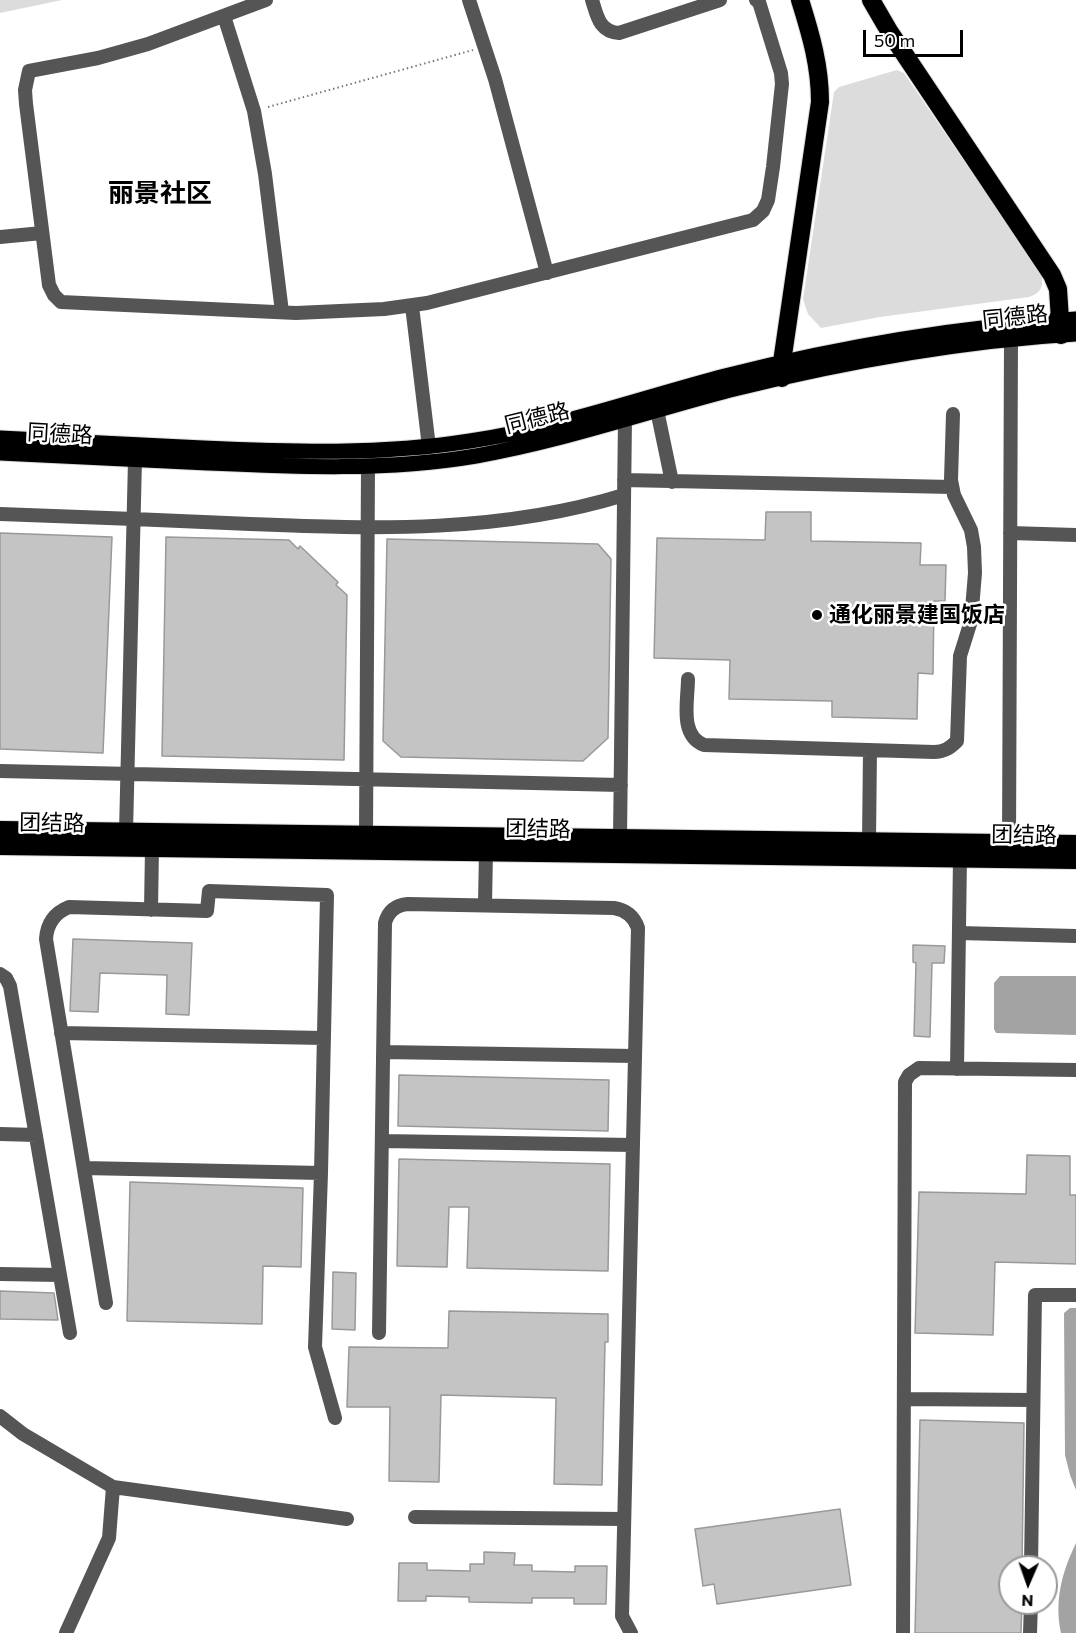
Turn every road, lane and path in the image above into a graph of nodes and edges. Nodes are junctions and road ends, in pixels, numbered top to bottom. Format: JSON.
{"nodes":[{"id":1,"x":266,"y":0,"type":"edge"},
{"id":2,"x":469,"y":0,"type":"edge"},
{"id":3,"x":592,"y":0,"type":"edge"},
{"id":4,"x":720,"y":0,"type":"edge"},
{"id":5,"x":756,"y":0,"type":"edge"},
{"id":6,"x":800,"y":0,"type":"edge"},
{"id":7,"x":871,"y":0,"type":"edge"},
{"id":8,"x":224,"y":16,"type":"junction"},
{"id":9,"x":484,"y":47,"type":"junction"},
{"id":10,"x":254,"y":111,"type":"junction"},
{"id":11,"x":42,"y":233,"type":"junction"},
{"id":12,"x":0,"y":237,"type":"edge"},
{"id":13,"x":547,"y":273,"type":"junction"},
{"id":14,"x":412,"y":306,"type":"junction"},
{"id":15,"x":282,"y":312,"type":"junction"},
{"id":16,"x":1068,"y":327,"type":"edge"},
{"id":17,"x":1011,"y":339,"type":"junction"},
{"id":18,"x":782,"y":370,"type":"junction"},
{"id":19,"x":657,"y":410,"type":"junction"},
{"id":20,"x":952,"y":414,"type":"dead end"},
{"id":21,"x":625,"y":419,"type":"junction"},
{"id":22,"x":0,"y":438,"type":"edge"},
{"id":23,"x":429,"y":447,"type":"junction"},
{"id":24,"x":0,"y":453,"type":"edge"},
{"id":25,"x":135,"y":460,"type":"junction"},
{"id":26,"x":368,"y":467,"type":"junction"},
{"id":27,"x":624,"y":480,"type":"junction"},
{"id":28,"x":672,"y":482,"type":"junction"},
{"id":29,"x":952,"y":488,"type":"junction"},
{"id":30,"x":624,"y":495,"type":"junction"},
{"id":31,"x":0,"y":514,"type":"edge"},
{"id":32,"x":133,"y":519,"type":"junction"},
{"id":33,"x":368,"y":528,"type":"junction"},
{"id":34,"x":1010,"y":533,"type":"junction"},
{"id":35,"x":1076,"y":535,"type":"edge"},
{"id":36,"x":688,"y":679,"type":"dead end"},
{"id":37,"x":870,"y":750,"type":"junction"},
{"id":38,"x":0,"y":771,"type":"edge"},
{"id":39,"x":127,"y":774,"type":"junction"},
{"id":40,"x":367,"y":779,"type":"junction"},
{"id":41,"x":621,"y":785,"type":"junction"},
{"id":42,"x":0,"y":830,"type":"edge"},
{"id":43,"x":126,"y":832,"type":"junction"},
{"id":44,"x":366,"y":835,"type":"junction"},
{"id":45,"x":621,"y":838,"type":"junction"},
{"id":46,"x":869,"y":841,"type":"junction"},
{"id":47,"x":1009,"y":843,"type":"junction"},
{"id":48,"x":1076,"y":844,"type":"edge"},
{"id":49,"x":0,"y":846,"type":"edge"},
{"id":50,"x":152,"y":848,"type":"junction"},
{"id":51,"x":486,"y":852,"type":"junction"},
{"id":52,"x":960,"y":858,"type":"junction"},
{"id":53,"x":1076,"y":860,"type":"edge"},
{"id":54,"x":485,"y":904,"type":"junction"},
{"id":55,"x":151,"y":910,"type":"junction"},
{"id":56,"x":959,"y":933,"type":"junction"},
{"id":57,"x":1076,"y":936,"type":"edge"},
{"id":58,"x":0,"y":974,"type":"edge"},
{"id":59,"x":61,"y":1032,"type":"junction"},
{"id":60,"x":324,"y":1038,"type":"junction"},
{"id":61,"x":383,"y":1052,"type":"junction"},
{"id":62,"x":635,"y":1056,"type":"junction"},
{"id":63,"x":957,"y":1069,"type":"junction"},
{"id":64,"x":1076,"y":1070,"type":"edge"},
{"id":65,"x":0,"y":1134,"type":"edge"},
{"id":66,"x":36,"y":1135,"type":"junction"},
{"id":67,"x":382,"y":1141,"type":"junction"},
{"id":68,"x":633,"y":1145,"type":"junction"},
{"id":69,"x":84,"y":1168,"type":"junction"},
{"id":70,"x":321,"y":1173,"type":"junction"},
{"id":71,"x":0,"y":1274,"type":"edge"},
{"id":72,"x":60,"y":1275,"type":"junction"},
{"id":73,"x":1076,"y":1295,"type":"edge"},
{"id":74,"x":106,"y":1303,"type":"dead end"},
{"id":75,"x":70,"y":1333,"type":"dead end"},
{"id":76,"x":379,"y":1333,"type":"dead end"},
{"id":77,"x":904,"y":1399,"type":"junction"},
{"id":78,"x":1034,"y":1400,"type":"junction"},
{"id":79,"x":0,"y":1416,"type":"edge"},
{"id":80,"x":335,"y":1418,"type":"dead end"},
{"id":81,"x":113,"y":1487,"type":"junction"},
{"id":82,"x":415,"y":1517,"type":"dead end"},
{"id":83,"x":347,"y":1519,"type":"dead end"},
{"id":84,"x":624,"y":1519,"type":"junction"},
{"id":85,"x":1031,"y":1555,"type":"edge"},
{"id":86,"x":1031,"y":1615,"type":"edge"},
{"id":87,"x":66,"y":1633,"type":"edge"},
{"id":88,"x":631,"y":1633,"type":"edge"},
{"id":89,"x":903,"y":1633,"type":"edge"},
{"id":90,"x":1030,"y":1633,"type":"edge"}],
"edges":[{"from":1,"to":8,"type":"street"},
{"from":2,"to":9,"type":"street"},
{"from":3,"to":4,"type":"street"},
{"from":5,"to":13,"type":"street"},
{"from":6,"to":18,"type":"highway"},
{"from":7,"to":16,"type":"highway"},
{"from":8,"to":10,"type":"street"},
{"from":8,"to":11,"type":"street"},
{"from":9,"to":10,"type":"path"},
{"from":9,"to":13,"type":"street"},
{"from":10,"to":15,"type":"street"},
{"from":11,"to":12,"type":"street"},
{"from":11,"to":15,"type":"street"},
{"from":13,"to":14,"type":"street"},
{"from":14,"to":15,"type":"street"},
{"from":14,"to":23,"type":"street"},
{"from":16,"to":17,"type":"main road","name":"同德路"},
{"from":16,"to":18,"type":"main road","name":"同德路"},
{"from":17,"to":18,"type":"main road","name":"同德路"},
{"from":17,"to":34,"type":"street"},
{"from":18,"to":19,"type":"main road","name":"同德路"},
{"from":18,"to":23,"type":"main road","name":"同德路"},
{"from":19,"to":21,"type":"main road","name":"同德路"},
{"from":19,"to":28,"type":"street"},
{"from":20,"to":29,"type":"street"},
{"from":21,"to":26,"type":"main road","name":"同德路"},
{"from":21,"to":27,"type":"street"},
{"from":22,"to":23,"type":"main road","name":"同德路"},
{"from":24,"to":25,"type":"main road","name":"同德路"},
{"from":25,"to":26,"type":"main road","name":"同德路"},
{"from":25,"to":32,"type":"street"},
{"from":26,"to":33,"type":"street"},
{"from":27,"to":28,"type":"street"},
{"from":27,"to":30,"type":"street"},
{"from":28,"to":29,"type":"street"},
{"from":29,"to":37,"type":"street"},
{"from":30,"to":33,"type":"street"},
{"from":30,"to":41,"type":"street"},
{"from":31,"to":32,"type":"street"},
{"from":32,"to":33,"type":"street"},
{"from":32,"to":39,"type":"street"},
{"from":33,"to":40,"type":"street"},
{"from":34,"to":35,"type":"street"},
{"from":34,"to":47,"type":"street"},
{"from":36,"to":37,"type":"street"},
{"from":37,"to":46,"type":"street"},
{"from":38,"to":39,"type":"street"},
{"from":39,"to":40,"type":"street"},
{"from":39,"to":43,"type":"street"},
{"from":40,"to":41,"type":"street"},
{"from":40,"to":44,"type":"street"},
{"from":41,"to":45,"type":"street"},
{"from":42,"to":43,"type":"highway","name":"团结路"},
{"from":43,"to":44,"type":"highway","name":"团结路"},
{"from":44,"to":45,"type":"highway","name":"团结路"},
{"from":45,"to":46,"type":"highway","name":"团结路"},
{"from":46,"to":47,"type":"highway","name":"团结路"},
{"from":47,"to":48,"type":"highway","name":"团结路"},
{"from":49,"to":50,"type":"highway","name":"团结路"},
{"from":50,"to":51,"type":"highway","name":"团结路"},
{"from":50,"to":55,"type":"street"},
{"from":51,"to":52,"type":"highway","name":"团结路"},
{"from":51,"to":54,"type":"street"},
{"from":52,"to":53,"type":"highway","name":"团结路"},
{"from":52,"to":56,"type":"street"},
{"from":54,"to":61,"type":"street"},
{"from":54,"to":62,"type":"street"},
{"from":55,"to":59,"type":"street"},
{"from":55,"to":60,"type":"street"},
{"from":56,"to":57,"type":"street"},
{"from":56,"to":63,"type":"street"},
{"from":58,"to":66,"type":"street"},
{"from":59,"to":60,"type":"street"},
{"from":59,"to":69,"type":"street"},
{"from":60,"to":70,"type":"street"},
{"from":61,"to":62,"type":"street"},
{"from":61,"to":67,"type":"street"},
{"from":62,"to":68,"type":"street"},
{"from":63,"to":64,"type":"street"},
{"from":63,"to":77,"type":"street"},
{"from":65,"to":66,"type":"street"},
{"from":66,"to":72,"type":"street"},
{"from":67,"to":68,"type":"street"},
{"from":67,"to":76,"type":"street"},
{"from":68,"to":84,"type":"street"},
{"from":69,"to":70,"type":"street"},
{"from":69,"to":74,"type":"street"},
{"from":70,"to":80,"type":"street"},
{"from":71,"to":72,"type":"street"},
{"from":72,"to":75,"type":"street"},
{"from":73,"to":78,"type":"street"},
{"from":77,"to":78,"type":"street"},
{"from":77,"to":89,"type":"street"},
{"from":78,"to":85,"type":"street"},
{"from":79,"to":81,"type":"street"},
{"from":81,"to":83,"type":"street"},
{"from":81,"to":87,"type":"street"},
{"from":82,"to":84,"type":"street"},
{"from":84,"to":88,"type":"street"},
{"from":86,"to":90,"type":"street"}]}
